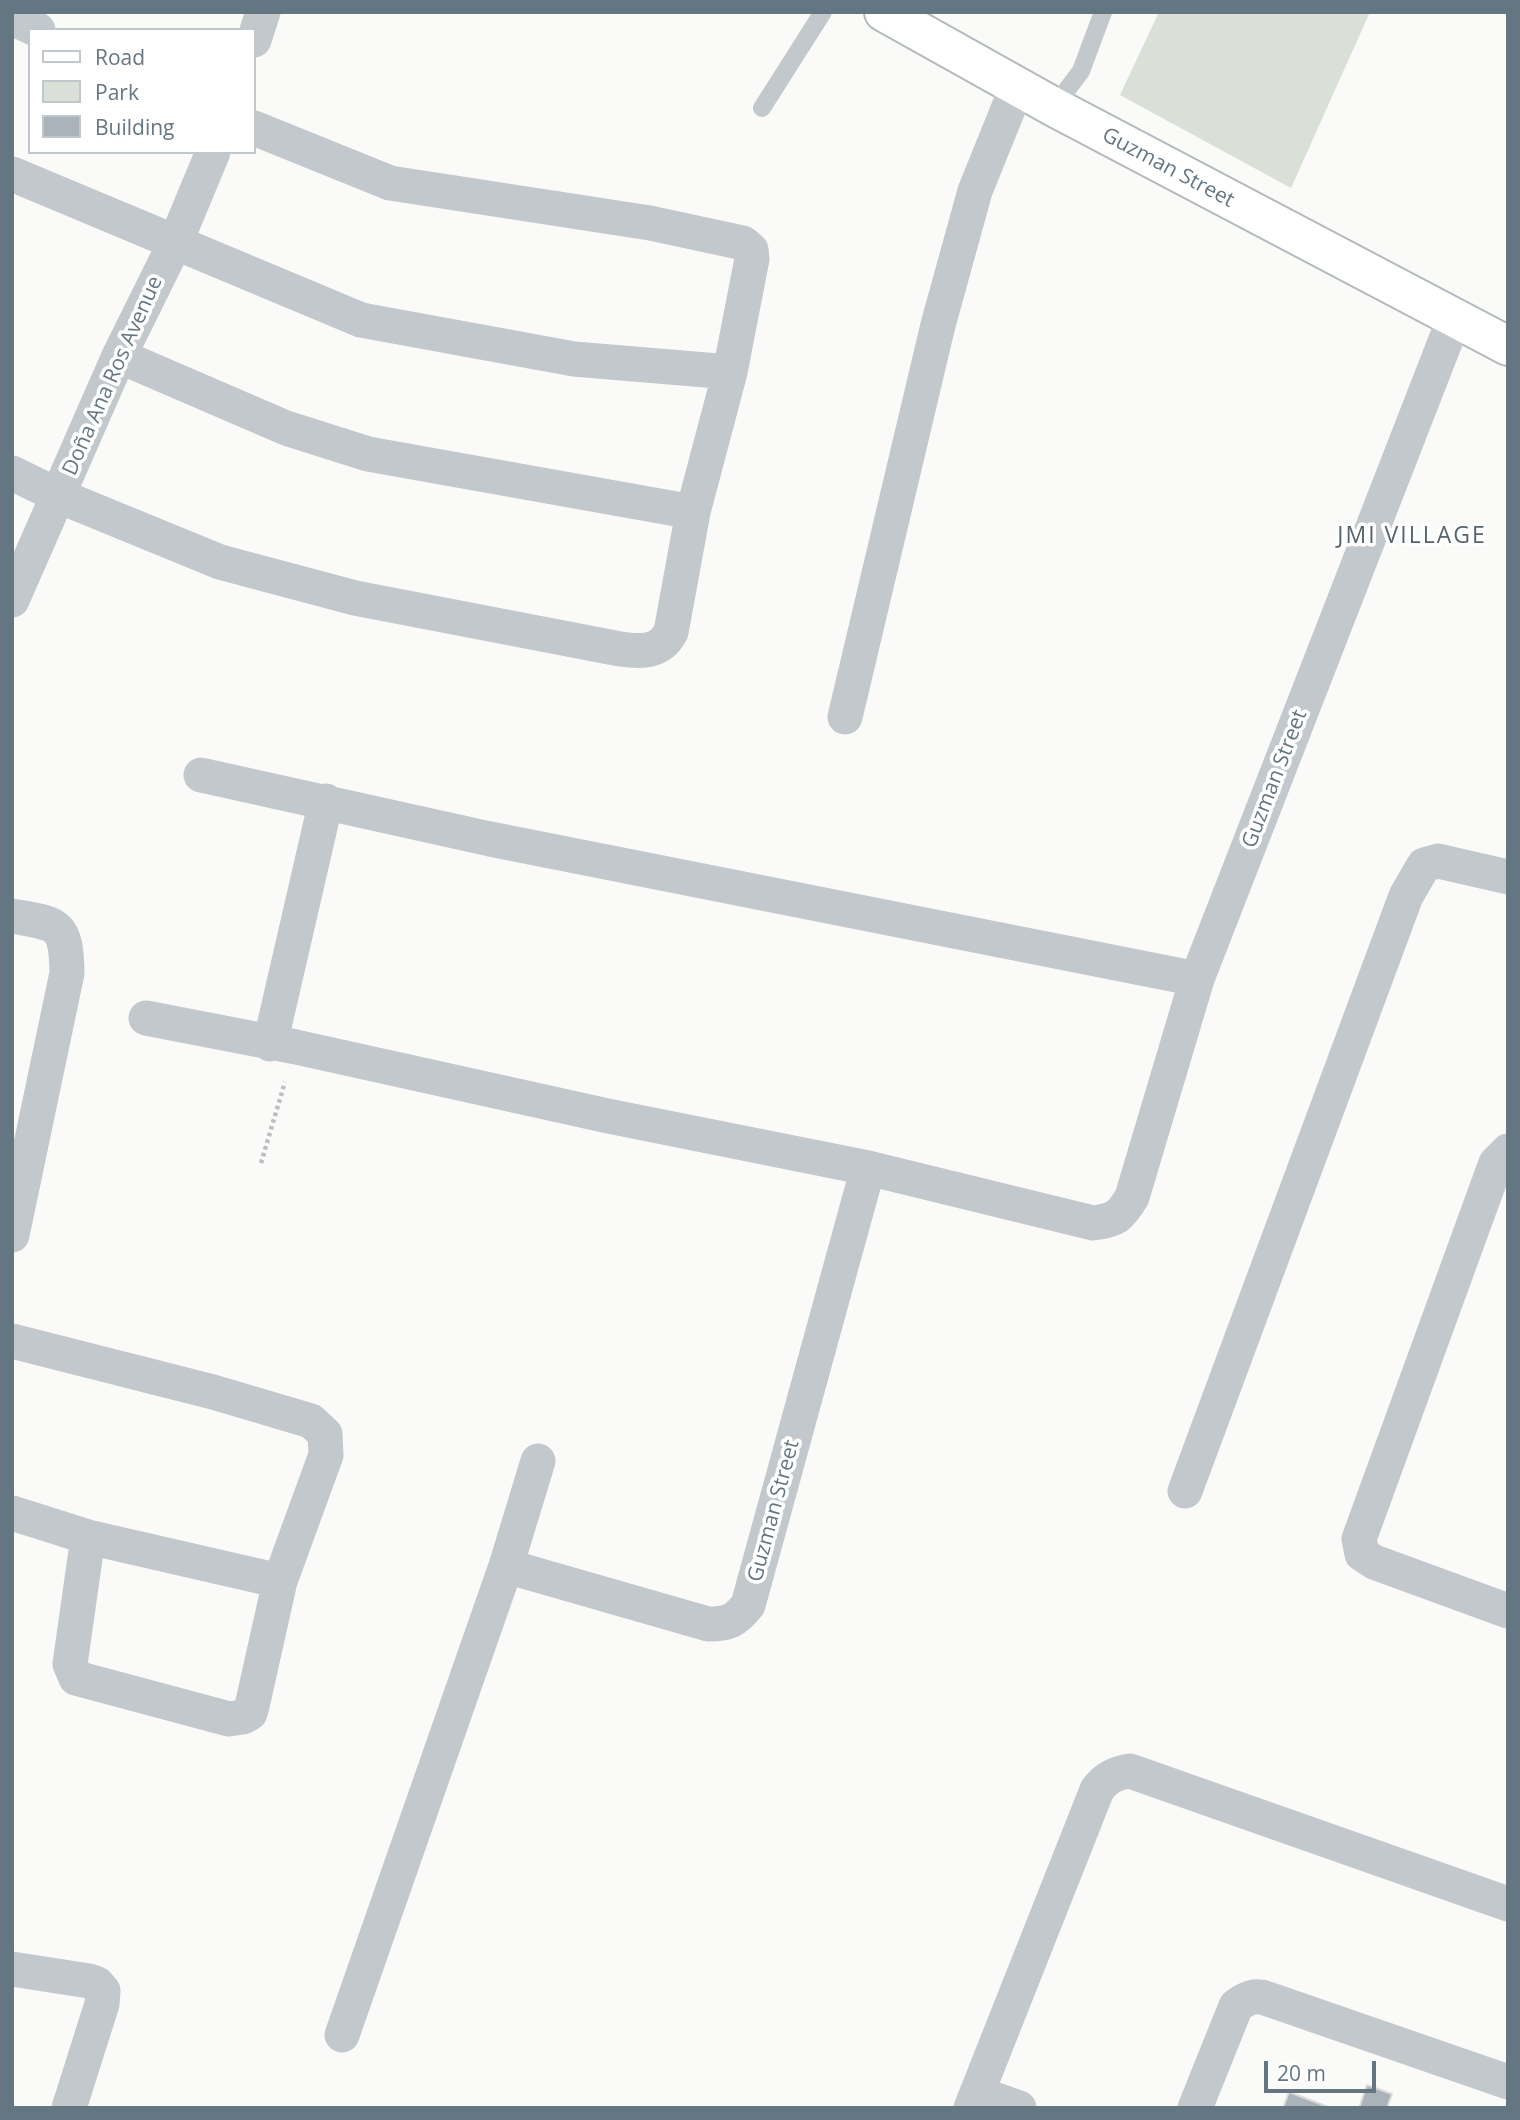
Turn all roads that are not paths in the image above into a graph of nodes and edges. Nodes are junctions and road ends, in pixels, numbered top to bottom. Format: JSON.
{"nodes":[{"id":1,"x":263,"y":12,"type":"edge"},
{"id":2,"x":822,"y":12,"type":"edge"},
{"id":3,"x":1103,"y":12,"type":"edge"},
{"id":4,"x":891,"y":14,"type":"edge"},
{"id":5,"x":12,"y":18,"type":"edge"},
{"id":6,"x":34,"y":28,"type":"edge"},
{"id":7,"x":256,"y":34,"type":"edge"},
{"id":8,"x":1017,"y":87,"type":"junction"},
{"id":9,"x":1054,"y":107,"type":"junction"},
{"id":10,"x":762,"y":108,"type":"dead end"},
{"id":11,"x":256,"y":129,"type":"edge"},
{"id":12,"x":213,"y":154,"type":"edge"},
{"id":13,"x":12,"y":174,"type":"edge"},
{"id":14,"x":176,"y":241,"type":"junction"},
{"id":15,"x":1454,"y":319,"type":"junction"},
{"id":16,"x":1508,"y":346,"type":"edge"},
{"id":17,"x":119,"y":356,"type":"junction"},
{"id":18,"x":730,"y":372,"type":"junction"},
{"id":19,"x":12,"y":473,"type":"edge"},
{"id":20,"x":59,"y":496,"type":"junction"},
{"id":21,"x":693,"y":512,"type":"junction"},
{"id":22,"x":12,"y":600,"type":"edge"},
{"id":23,"x":845,"y":717,"type":"dead end"},
{"id":24,"x":201,"y":775,"type":"dead end"},
{"id":25,"x":326,"y":801,"type":"junction"},
{"id":26,"x":1508,"y":877,"type":"edge"},
{"id":27,"x":12,"y":916,"type":"edge"},
{"id":28,"x":1198,"y":979,"type":"junction"},
{"id":29,"x":146,"y":1018,"type":"dead end"},
{"id":30,"x":283,"y":1045,"type":"junction"},
{"id":31,"x":1508,"y":1151,"type":"edge"},
{"id":32,"x":868,"y":1168,"type":"junction"},
{"id":33,"x":12,"y":1235,"type":"edge"},
{"id":34,"x":12,"y":1341,"type":"edge"},
{"id":35,"x":538,"y":1461,"type":"dead end"},
{"id":36,"x":1185,"y":1491,"type":"dead end"},
{"id":37,"x":12,"y":1513,"type":"edge"},
{"id":38,"x":88,"y":1537,"type":"junction"},
{"id":39,"x":506,"y":1566,"type":"junction"},
{"id":40,"x":280,"y":1581,"type":"junction"},
{"id":41,"x":1508,"y":1611,"type":"edge"},
{"id":42,"x":1508,"y":1905,"type":"edge"},
{"id":43,"x":12,"y":1969,"type":"edge"},
{"id":44,"x":342,"y":2035,"type":"dead end"},
{"id":45,"x":1508,"y":2082,"type":"edge"},
{"id":46,"x":974,"y":2100,"type":"edge"},
{"id":47,"x":69,"y":2108,"type":"edge"},
{"id":48,"x":1018,"y":2108,"type":"edge"},
{"id":49,"x":1195,"y":2108,"type":"edge"},
{"id":50,"x":1499,"y":2108,"type":"edge"}],
"edges":[{"from":1,"to":7,"type":"street"},
{"from":2,"to":10,"type":"lane"},
{"from":3,"to":9,"type":"lane"},
{"from":4,"to":8,"type":"main road","name":"Guzman Street"},
{"from":5,"to":6,"type":"street"},
{"from":8,"to":9,"type":"main road","name":"Guzman Street"},
{"from":8,"to":23,"type":"street"},
{"from":9,"to":15,"type":"main road","name":"Guzman Street"},
{"from":11,"to":18,"type":"street"},
{"from":12,"to":14,"type":"street","name":"Doña Ana Ros Avenue"},
{"from":13,"to":14,"type":"street"},
{"from":14,"to":17,"type":"street","name":"Doña Ana Ros Avenue"},
{"from":14,"to":18,"type":"street"},
{"from":15,"to":16,"type":"main road","name":"Guzman Street"},
{"from":15,"to":28,"type":"street","name":"Guzman Street"},
{"from":17,"to":20,"type":"street","name":"Doña Ana Ros Avenue"},
{"from":17,"to":21,"type":"street"},
{"from":18,"to":21,"type":"street"},
{"from":19,"to":20,"type":"street"},
{"from":20,"to":21,"type":"street"},
{"from":20,"to":22,"type":"street","name":"Doña Ana Ros Avenue"},
{"from":24,"to":25,"type":"street"},
{"from":25,"to":28,"type":"street"},
{"from":25,"to":30,"type":"street"},
{"from":26,"to":36,"type":"street"},
{"from":27,"to":33,"type":"street"},
{"from":28,"to":32,"type":"street","name":"Guzman Street"},
{"from":29,"to":30,"type":"street"},
{"from":30,"to":32,"type":"street"},
{"from":31,"to":41,"type":"street"},
{"from":32,"to":39,"type":"street","name":"Guzman Street"},
{"from":34,"to":40,"type":"street"},
{"from":35,"to":39,"type":"street"},
{"from":37,"to":38,"type":"street"},
{"from":38,"to":40,"type":"street"},
{"from":38,"to":40,"type":"street"},
{"from":39,"to":44,"type":"street"},
{"from":42,"to":46,"type":"street"},
{"from":43,"to":47,"type":"street"},
{"from":45,"to":49,"type":"street"},
{"from":45,"to":50,"type":"street"},
{"from":46,"to":48,"type":"street"}]}
